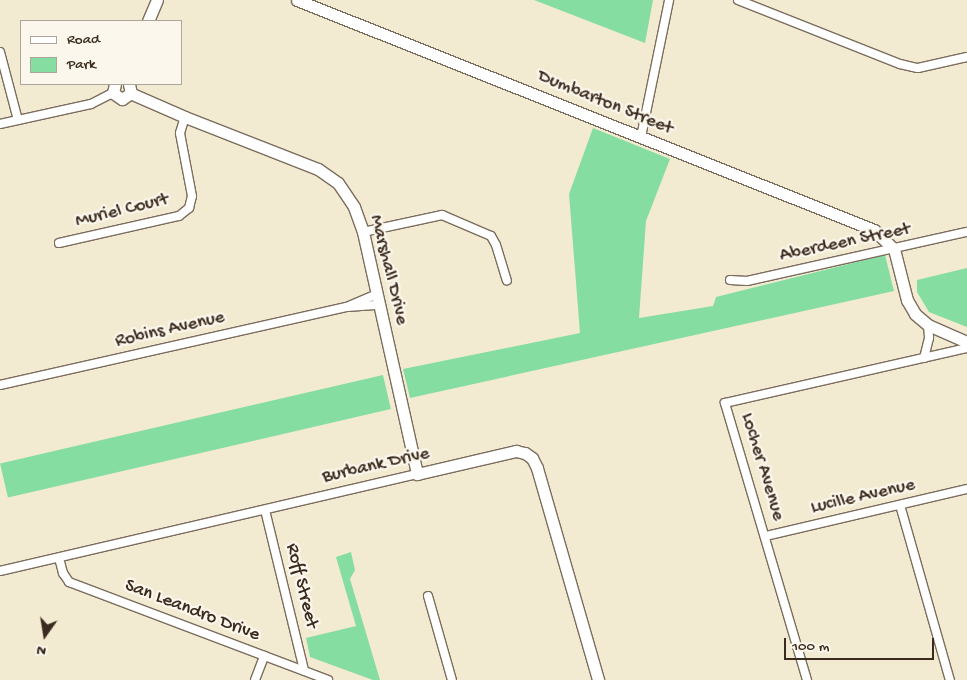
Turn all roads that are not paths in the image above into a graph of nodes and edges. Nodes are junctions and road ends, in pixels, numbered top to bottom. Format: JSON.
{"nodes":[{"id":1,"x":156,"y":0,"type":"edge"},
{"id":2,"x":297,"y":0,"type":"edge"},
{"id":3,"x":669,"y":0,"type":"edge"},
{"id":4,"x":738,"y":0,"type":"edge"},
{"id":5,"x":148,"y":20,"type":"edge"},
{"id":6,"x":0,"y":52,"type":"edge"},
{"id":7,"x":967,"y":57,"type":"edge"},
{"id":8,"x":114,"y":88,"type":"edge"},
{"id":9,"x":130,"y":88,"type":"edge"},
{"id":10,"x":185,"y":117,"type":"junction"},
{"id":11,"x":18,"y":120,"type":"junction"},
{"id":12,"x":0,"y":124,"type":"edge"},
{"id":13,"x":641,"y":136,"type":"junction"},
{"id":14,"x":363,"y":232,"type":"junction"},
{"id":15,"x":967,"y":232,"type":"edge"},
{"id":16,"x":59,"y":243,"type":"dead end"},
{"id":17,"x":894,"y":249,"type":"junction"},
{"id":18,"x":508,"y":280,"type":"dead end"},
{"id":19,"x":730,"y":280,"type":"dead end"},
{"id":20,"x":378,"y":300,"type":"junction"},
{"id":21,"x":928,"y":325,"type":"junction"},
{"id":22,"x":967,"y":342,"type":"edge"},
{"id":23,"x":967,"y":348,"type":"edge"},
{"id":24,"x":924,"y":358,"type":"junction"},
{"id":25,"x":0,"y":386,"type":"edge"},
{"id":26,"x":418,"y":474,"type":"junction"},
{"id":27,"x":967,"y":490,"type":"edge"},
{"id":28,"x":900,"y":505,"type":"junction"},
{"id":29,"x":265,"y":510,"type":"junction"},
{"id":30,"x":766,"y":536,"type":"junction"},
{"id":31,"x":59,"y":558,"type":"junction"},
{"id":32,"x":0,"y":571,"type":"edge"},
{"id":33,"x":428,"y":596,"type":"dead end"},
{"id":34,"x":264,"y":656,"type":"junction"},
{"id":35,"x":304,"y":670,"type":"junction"},
{"id":36,"x":255,"y":680,"type":"edge"},
{"id":37,"x":328,"y":680,"type":"edge"},
{"id":38,"x":452,"y":680,"type":"edge"},
{"id":39,"x":598,"y":680,"type":"edge"},
{"id":40,"x":807,"y":680,"type":"edge"},
{"id":41,"x":950,"y":680,"type":"edge"}],
"edges":[{"from":1,"to":5,"type":"street"},
{"from":2,"to":13,"type":"street","name":"Dumbarton Street"},
{"from":3,"to":13,"type":"street"},
{"from":4,"to":7,"type":"street"},
{"from":6,"to":11,"type":"street"},
{"from":8,"to":9,"type":"street"},
{"from":8,"to":11,"type":"street"},
{"from":9,"to":10,"type":"street","name":"Marshall Drive"},
{"from":10,"to":14,"type":"street","name":"Marshall Drive"},
{"from":10,"to":16,"type":"street","name":"Muriel Court"},
{"from":11,"to":12,"type":"street"},
{"from":13,"to":17,"type":"street","name":"Dumbarton Street"},
{"from":14,"to":18,"type":"street"},
{"from":14,"to":20,"type":"street","name":"Marshall Drive"},
{"from":15,"to":17,"type":"street","name":"Aberdeen Street"},
{"from":17,"to":19,"type":"street","name":"Aberdeen Street"},
{"from":17,"to":21,"type":"street"},
{"from":20,"to":25,"type":"street","name":"Robins Avenue"},
{"from":20,"to":26,"type":"street","name":"Marshall Drive"},
{"from":21,"to":22,"type":"street"},
{"from":21,"to":24,"type":"street"},
{"from":23,"to":24,"type":"street","name":"Locher Avenue"},
{"from":24,"to":30,"type":"street","name":"Locher Avenue"},
{"from":26,"to":29,"type":"street","name":"Burbank Drive"},
{"from":26,"to":39,"type":"street","name":"Burbank Drive"},
{"from":27,"to":28,"type":"street","name":"Lucille Avenue"},
{"from":28,"to":30,"type":"street","name":"Lucille Avenue"},
{"from":28,"to":41,"type":"street"},
{"from":29,"to":31,"type":"street","name":"Burbank Drive"},
{"from":29,"to":35,"type":"street","name":"Roff Street"},
{"from":30,"to":40,"type":"street","name":"Locher Avenue"},
{"from":31,"to":32,"type":"street","name":"Burbank Drive"},
{"from":31,"to":34,"type":"street","name":"San Leandro Drive"},
{"from":33,"to":38,"type":"street"},
{"from":34,"to":35,"type":"street","name":"San Leandro Drive"},
{"from":34,"to":36,"type":"street"},
{"from":35,"to":37,"type":"street","name":"San Leandro Drive"}]}
